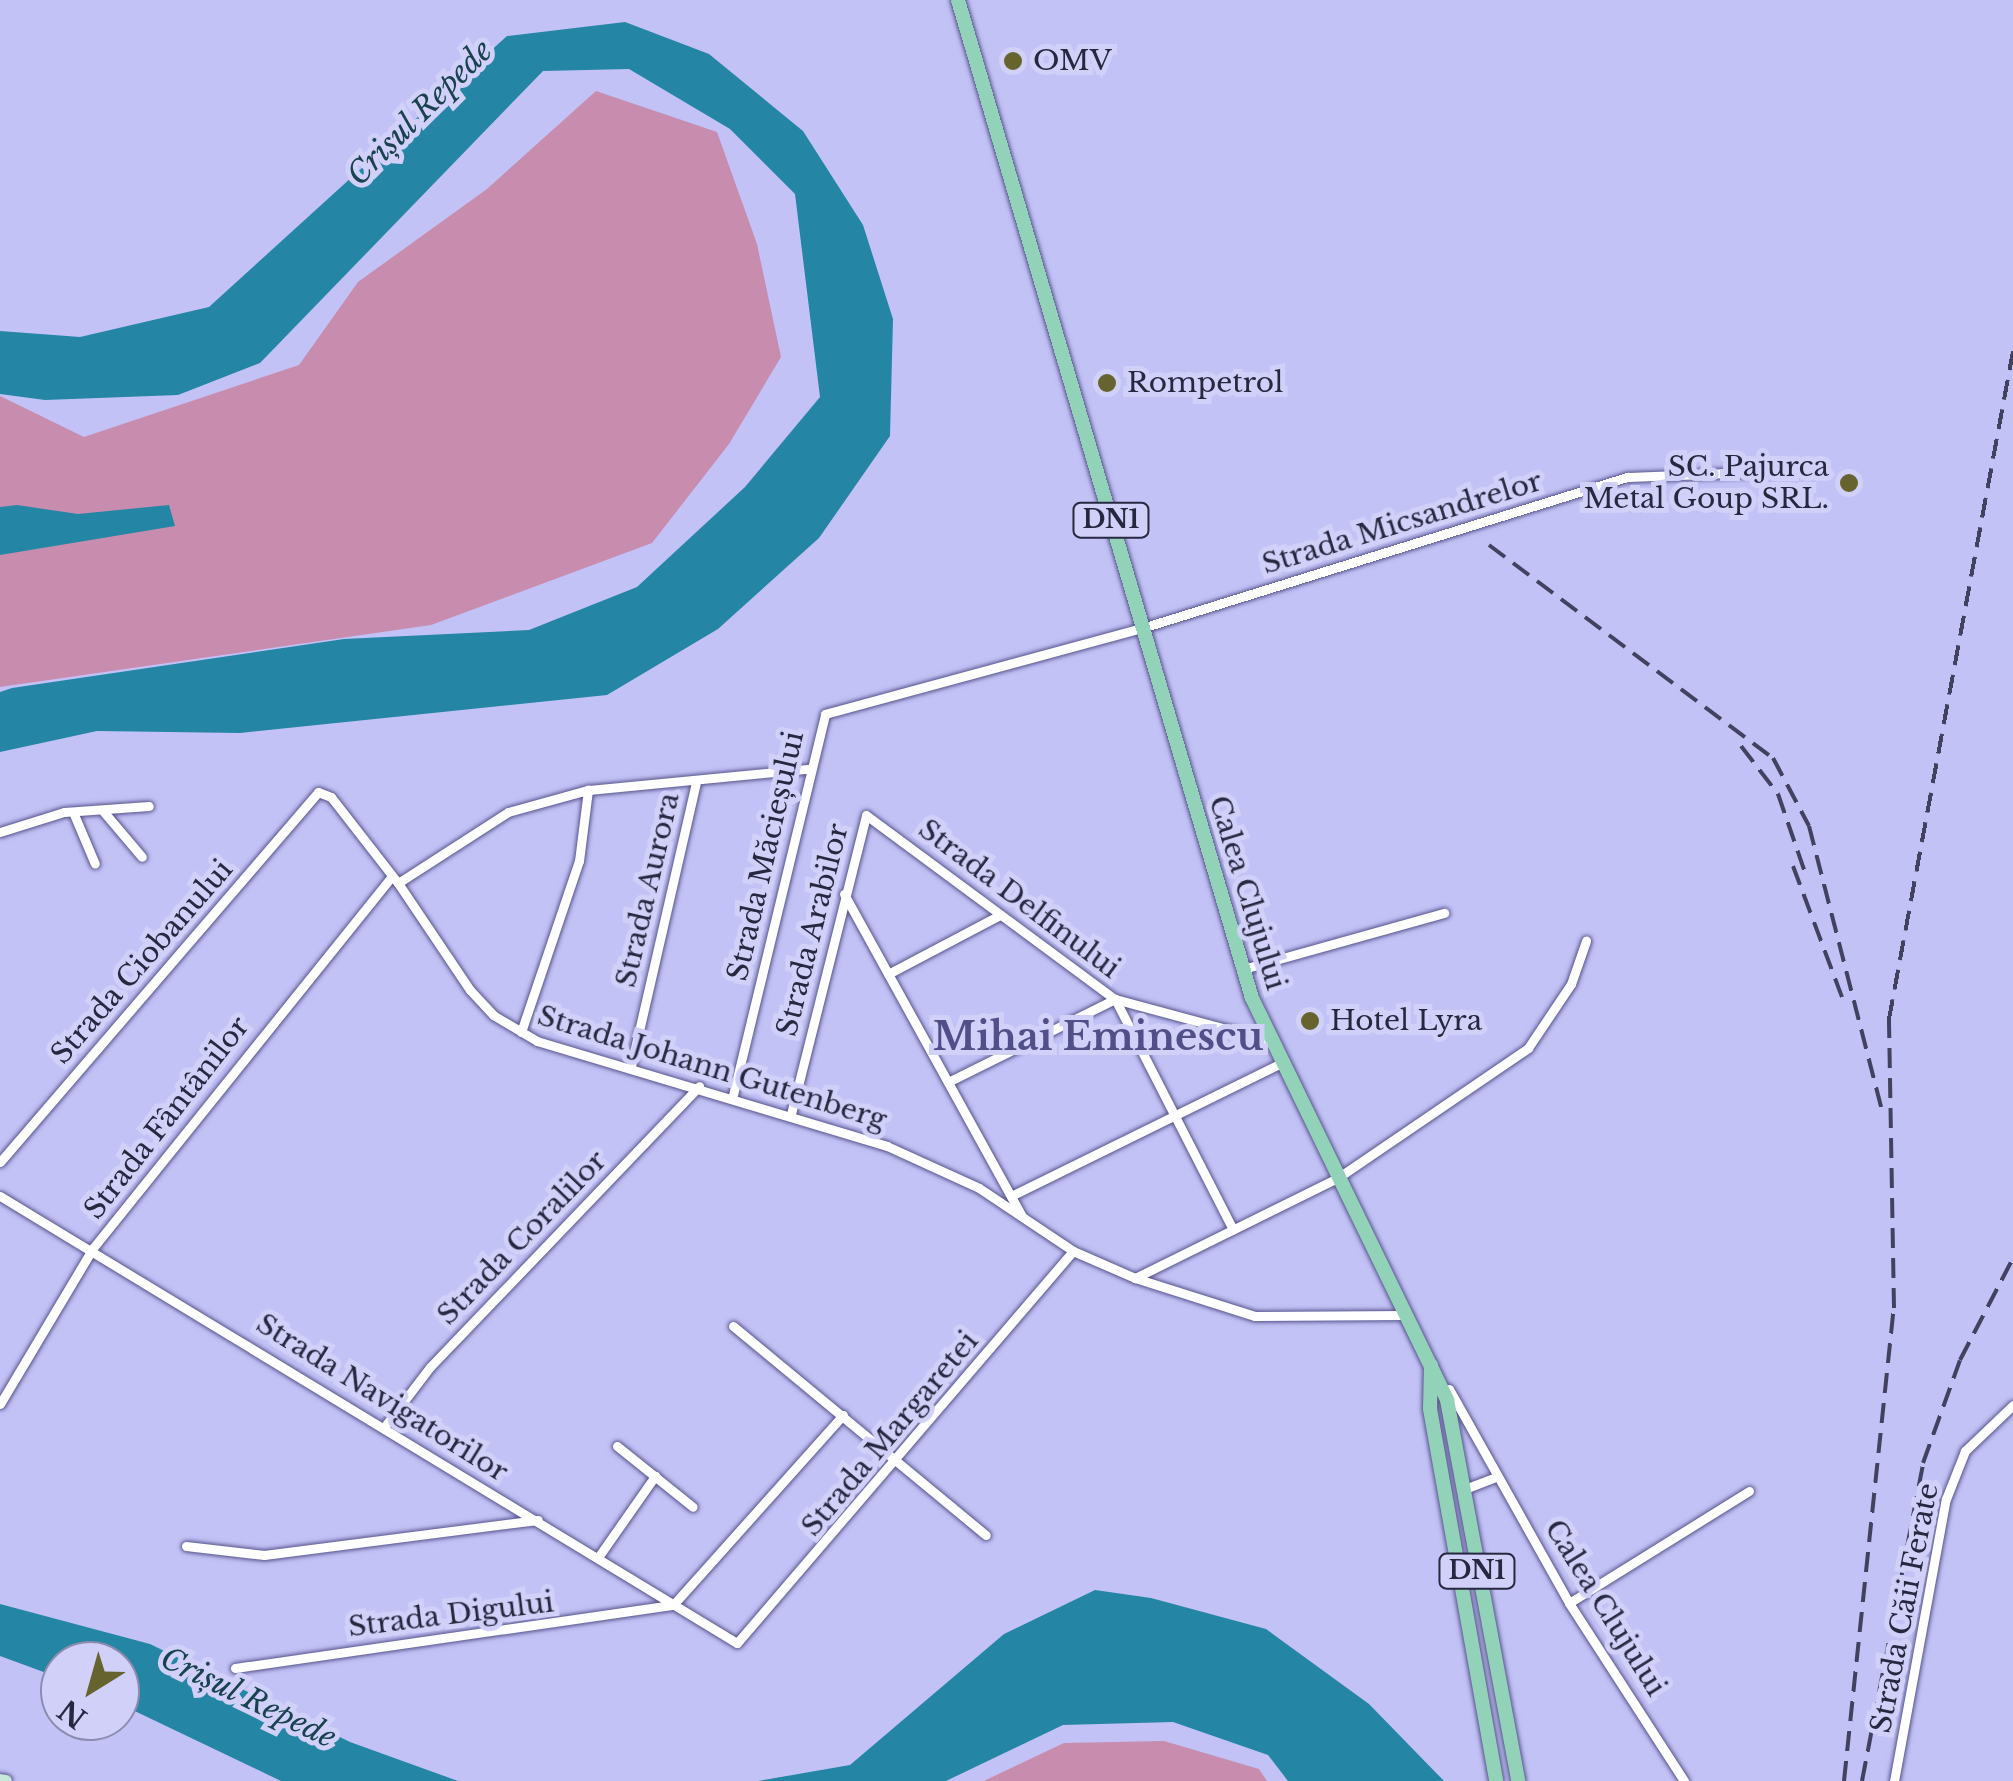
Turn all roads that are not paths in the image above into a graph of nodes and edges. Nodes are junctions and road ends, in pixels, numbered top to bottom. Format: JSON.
{"nodes":[{"id":1,"x":958,"y":0,"type":"edge"},
{"id":2,"x":1798,"y":470,"type":"dead end"},
{"id":3,"x":1142,"y":628,"type":"junction"},
{"id":4,"x":808,"y":769,"type":"junction"},
{"id":5,"x":696,"y":782,"type":"junction"},
{"id":6,"x":588,"y":790,"type":"junction"},
{"id":7,"x":318,"y":792,"type":"joint"},
{"id":8,"x":149,"y":806,"type":"dead end"},
{"id":9,"x":103,"y":811,"type":"junction"},
{"id":10,"x":73,"y":812,"type":"junction"},
{"id":11,"x":866,"y":815,"type":"joint"},
{"id":12,"x":0,"y":832,"type":"edge"},
{"id":13,"x":142,"y":858,"type":"dead end"},
{"id":14,"x":95,"y":864,"type":"dead end"},
{"id":15,"x":395,"y":880,"type":"junction"},
{"id":16,"x":844,"y":894,"type":"junction"},
{"id":17,"x":1444,"y":913,"type":"dead end"},
{"id":18,"x":1000,"y":915,"type":"junction"},
{"id":19,"x":1586,"y":941,"type":"dead end"},
{"id":20,"x":1243,"y":970,"type":"junction"},
{"id":21,"x":888,"y":974,"type":"junction"},
{"id":22,"x":1116,"y":999,"type":"junction"},
{"id":23,"x":520,"y":1032,"type":"junction"},
{"id":24,"x":1267,"y":1040,"type":"junction"},
{"id":25,"x":1279,"y":1064,"type":"junction"},
{"id":26,"x":631,"y":1066,"type":"junction"},
{"id":27,"x":948,"y":1082,"type":"junction"},
{"id":28,"x":699,"y":1086,"type":"junction"},
{"id":29,"x":732,"y":1095,"type":"junction"},
{"id":30,"x":790,"y":1114,"type":"junction"},
{"id":31,"x":1173,"y":1114,"type":"junction"},
{"id":32,"x":0,"y":1162,"type":"edge"},
{"id":33,"x":1338,"y":1176,"type":"junction"},
{"id":34,"x":0,"y":1196,"type":"edge"},
{"id":35,"x":1010,"y":1196,"type":"junction"},
{"id":36,"x":1024,"y":1219,"type":"junction"},
{"id":37,"x":1233,"y":1230,"type":"junction"},
{"id":38,"x":93,"y":1248,"type":"junction"},
{"id":39,"x":1073,"y":1250,"type":"junction"},
{"id":40,"x":1134,"y":1278,"type":"junction"},
{"id":41,"x":1410,"y":1315,"type":"junction"},
{"id":42,"x":734,"y":1326,"type":"dead end"},
{"id":43,"x":1431,"y":1364,"type":"junction"},
{"id":44,"x":0,"y":1404,"type":"edge"},
{"id":45,"x":2013,"y":1405,"type":"edge"},
{"id":46,"x":1430,"y":1410,"type":"junction"},
{"id":47,"x":843,"y":1415,"type":"junction"},
{"id":48,"x":385,"y":1426,"type":"junction"},
{"id":49,"x":617,"y":1446,"type":"dead end"},
{"id":50,"x":899,"y":1461,"type":"junction"},
{"id":51,"x":655,"y":1476,"type":"junction"},
{"id":52,"x":1496,"y":1477,"type":"junction"},
{"id":53,"x":1462,"y":1490,"type":"junction"},
{"id":54,"x":1749,"y":1491,"type":"dead end"},
{"id":55,"x":693,"y":1507,"type":"dead end"},
{"id":56,"x":1450,"y":1515,"type":"junction"},
{"id":57,"x":1466,"y":1516,"type":"junction"},
{"id":58,"x":538,"y":1520,"type":"junction"},
{"id":59,"x":986,"y":1535,"type":"dead end"},
{"id":60,"x":186,"y":1546,"type":"dead end"},
{"id":61,"x":600,"y":1556,"type":"junction"},
{"id":62,"x":1569,"y":1602,"type":"junction"},
{"id":63,"x":673,"y":1605,"type":"junction"},
{"id":64,"x":737,"y":1643,"type":"joint"},
{"id":65,"x":235,"y":1668,"type":"dead end"},
{"id":66,"x":1496,"y":1781,"type":"edge"},
{"id":67,"x":1518,"y":1781,"type":"edge"},
{"id":68,"x":1684,"y":1781,"type":"edge"},
{"id":69,"x":1894,"y":1781,"type":"edge"}],
"edges":[{"from":1,"to":3,"type":"main road","name":"Calea Clujului","number":"DN1"},
{"from":2,"to":3,"type":"street","name":"Strada Micsandrelor"},
{"from":3,"to":4,"type":"street","name":"Strada Măcieșului"},
{"from":3,"to":20,"type":"main road","name":"Calea Clujului","number":"DN1"},
{"from":4,"to":5,"type":"street","name":"Strada Fântânilor"},
{"from":4,"to":29,"type":"street","name":"Strada Măcieșului"},
{"from":5,"to":6,"type":"street","name":"Strada Fântânilor"},
{"from":5,"to":26,"type":"street","name":"Strada Aurora"},
{"from":6,"to":15,"type":"street","name":"Strada Fântânilor"},
{"from":6,"to":23,"type":"street"},
{"from":7,"to":15,"type":"street","name":"Strada Johann Gutenberg"},
{"from":7,"to":32,"type":"street","name":"Strada Ciobanului"},
{"from":8,"to":9,"type":"street"},
{"from":9,"to":10,"type":"street"},
{"from":9,"to":13,"type":"street"},
{"from":10,"to":12,"type":"street"},
{"from":10,"to":14,"type":"street"},
{"from":11,"to":16,"type":"street","name":"Strada Arabilor"},
{"from":11,"to":18,"type":"street","name":"Strada Delfinului"},
{"from":15,"to":23,"type":"street","name":"Strada Johann Gutenberg"},
{"from":15,"to":38,"type":"street","name":"Strada Fântânilor"},
{"from":16,"to":21,"type":"street"},
{"from":16,"to":30,"type":"street","name":"Strada Arabilor"},
{"from":17,"to":20,"type":"street"},
{"from":18,"to":21,"type":"street"},
{"from":18,"to":22,"type":"street","name":"Strada Delfinului"},
{"from":19,"to":33,"type":"street"},
{"from":20,"to":24,"type":"main road","name":"Calea Clujului","number":"DN1"},
{"from":21,"to":27,"type":"street"},
{"from":22,"to":24,"type":"street","name":"Strada Delfinului"},
{"from":22,"to":27,"type":"street"},
{"from":22,"to":31,"type":"street"},
{"from":23,"to":26,"type":"street","name":"Strada Johann Gutenberg"},
{"from":24,"to":25,"type":"main road","name":"Calea Clujului","number":"DN1"},
{"from":25,"to":31,"type":"street"},
{"from":25,"to":33,"type":"main road","name":"Calea Clujului","number":"DN1"},
{"from":26,"to":28,"type":"street","name":"Strada Johann Gutenberg"},
{"from":27,"to":35,"type":"street"},
{"from":28,"to":29,"type":"street","name":"Strada Johann Gutenberg"},
{"from":28,"to":48,"type":"street","name":"Strada Coralilor"},
{"from":29,"to":30,"type":"street","name":"Strada Johann Gutenberg"},
{"from":30,"to":36,"type":"street","name":"Strada Johann Gutenberg"},
{"from":31,"to":35,"type":"street"},
{"from":31,"to":37,"type":"street"},
{"from":33,"to":37,"type":"street"},
{"from":33,"to":41,"type":"main road","name":"Calea Clujului","number":"DN1"},
{"from":34,"to":38,"type":"street","name":"Strada Navigatorilor"},
{"from":35,"to":36,"type":"street"},
{"from":36,"to":39,"type":"street","name":"Strada Johann Gutenberg"},
{"from":37,"to":40,"type":"street"},
{"from":38,"to":44,"type":"street","name":"Strada Fântânilor"},
{"from":38,"to":48,"type":"street","name":"Strada Navigatorilor"},
{"from":39,"to":40,"type":"street","name":"Strada Johann Gutenberg"},
{"from":39,"to":50,"type":"street","name":"Strada Margaretei"},
{"from":40,"to":41,"type":"street","name":"Strada Johann Gutenberg"},
{"from":41,"to":43,"type":"main road","name":"Calea Clujului","number":"DN1"},
{"from":42,"to":47,"type":"street"},
{"from":43,"to":46,"type":"main road","number":"DN1"},
{"from":43,"to":52,"type":"street","name":"Calea Clujului"},
{"from":43,"to":53,"type":"main road","number":"DN1"},
{"from":45,"to":69,"type":"street","name":"Strada Căii Ferate"},
{"from":46,"to":53,"type":"main road"},
{"from":46,"to":56,"type":"main road","number":"DN1"},
{"from":47,"to":50,"type":"street"},
{"from":47,"to":63,"type":"street"},
{"from":48,"to":58,"type":"street","name":"Strada Navigatorilor"},
{"from":49,"to":51,"type":"street"},
{"from":50,"to":59,"type":"street"},
{"from":50,"to":64,"type":"street","name":"Strada Margaretei"},
{"from":51,"to":55,"type":"street"},
{"from":51,"to":61,"type":"street"},
{"from":52,"to":53,"type":"street"},
{"from":52,"to":62,"type":"street","name":"Calea Clujului"},
{"from":53,"to":57,"type":"main road","number":"DN1"},
{"from":54,"to":62,"type":"street"},
{"from":56,"to":57,"type":"main road"},
{"from":56,"to":66,"type":"main road","number":"DN1"},
{"from":57,"to":67,"type":"main road","number":"DN1"},
{"from":58,"to":60,"type":"street"},
{"from":58,"to":61,"type":"street","name":"Strada Navigatorilor"},
{"from":61,"to":63,"type":"street","name":"Strada Navigatorilor"},
{"from":62,"to":68,"type":"street","name":"Calea Clujului"},
{"from":63,"to":64,"type":"street","name":"Strada Navigatorilor"},
{"from":63,"to":65,"type":"street","name":"Strada Digului"}]}
